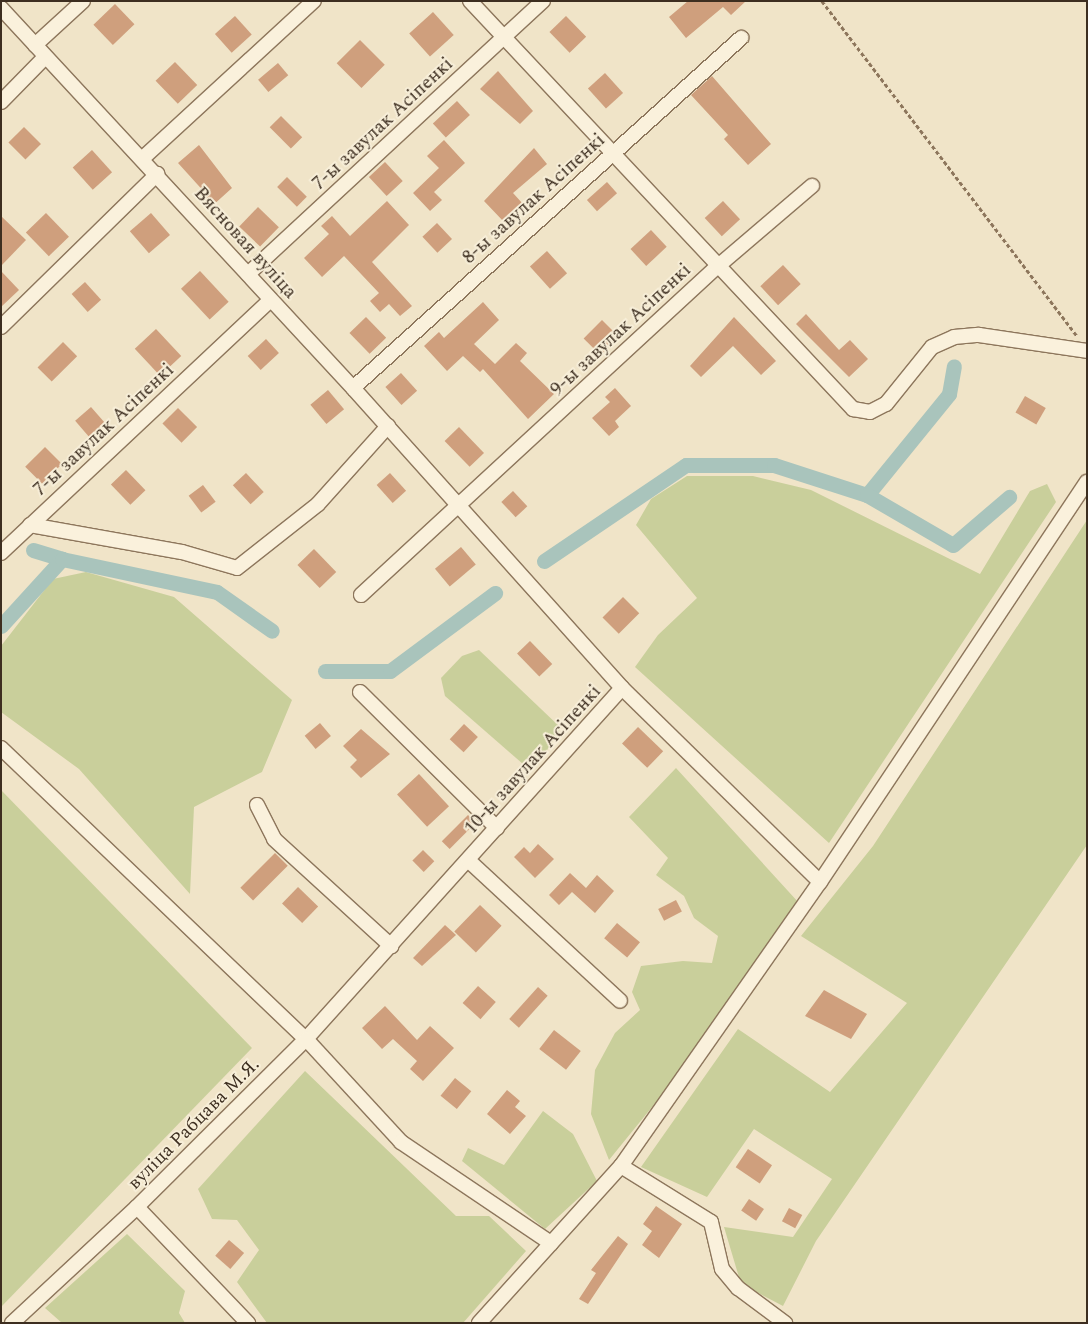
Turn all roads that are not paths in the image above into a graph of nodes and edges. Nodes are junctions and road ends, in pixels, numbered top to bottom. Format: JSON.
{"nodes":[{"id":1,"x":83,"y":1,"type":"edge"},
{"id":2,"x":314,"y":1,"type":"edge"},
{"id":3,"x":470,"y":1,"type":"edge"},
{"id":4,"x":543,"y":1,"type":"edge"},
{"id":5,"x":1,"y":8,"type":"edge"},
{"id":6,"x":504,"y":38,"type":"junction"},
{"id":7,"x":741,"y":38,"type":"dead end"},
{"id":8,"x":35,"y":45,"type":"junction"},
{"id":9,"x":46,"y":57,"type":"junction"},
{"id":10,"x":1,"y":102,"type":"edge"},
{"id":11,"x":612,"y":154,"type":"junction"},
{"id":12,"x":143,"y":158,"type":"junction"},
{"id":13,"x":157,"y":174,"type":"junction"},
{"id":14,"x":812,"y":186,"type":"dead end"},
{"id":15,"x":716,"y":267,"type":"junction"},
{"id":16,"x":248,"y":274,"type":"junction"},
{"id":17,"x":270,"y":300,"type":"junction"},
{"id":18,"x":1,"y":327,"type":"edge"},
{"id":19,"x":1084,"y":346,"type":"edge"},
{"id":20,"x":353,"y":388,"type":"junction"},
{"id":21,"x":388,"y":426,"type":"junction"},
{"id":22,"x":1087,"y":482,"type":"edge"},
{"id":23,"x":458,"y":504,"type":"junction"},
{"id":24,"x":30,"y":525,"type":"junction"},
{"id":25,"x":1,"y":553,"type":"edge"},
{"id":26,"x":361,"y":595,"type":"dead end"},
{"id":27,"x":622,"y":688,"type":"junction"},
{"id":28,"x":360,"y":692,"type":"dead end"},
{"id":29,"x":1,"y":748,"type":"edge"},
{"id":30,"x":257,"y":805,"type":"dead end"},
{"id":31,"x":497,"y":828,"type":"junction"},
{"id":32,"x":468,"y":860,"type":"junction"},
{"id":33,"x":820,"y":882,"type":"junction"},
{"id":34,"x":391,"y":946,"type":"junction"},
{"id":35,"x":620,"y":1000,"type":"dead end"},
{"id":36,"x":306,"y":1039,"type":"junction"},
{"id":37,"x":621,"y":1166,"type":"junction"},
{"id":38,"x":137,"y":1207,"type":"junction"},
{"id":39,"x":551,"y":1243,"type":"junction"},
{"id":40,"x":12,"y":1323,"type":"edge"},
{"id":41,"x":248,"y":1323,"type":"edge"},
{"id":42,"x":479,"y":1323,"type":"edge"},
{"id":43,"x":785,"y":1323,"type":"edge"}],
"edges":[{"from":1,"to":8,"type":"street"},
{"from":2,"to":12,"type":"street"},
{"from":3,"to":6,"type":"street"},
{"from":4,"to":6,"type":"street","name":"7-ы завулак Асіпенкі"},
{"from":5,"to":8,"type":"street","name":"Вясновая вуліца"},
{"from":6,"to":11,"type":"street"},
{"from":6,"to":16,"type":"street","name":"7-ы завулак Асіпенкі"},
{"from":7,"to":11,"type":"street","name":"8-ы завулак Асіпенкі"},
{"from":8,"to":9,"type":"street","name":"Вясновая вуліца"},
{"from":9,"to":10,"type":"street"},
{"from":9,"to":12,"type":"street","name":"Вясновая вуліца"},
{"from":11,"to":15,"type":"street"},
{"from":11,"to":20,"type":"street","name":"8-ы завулак Асіпенкі"},
{"from":12,"to":13,"type":"street","name":"Вясновая вуліца"},
{"from":13,"to":16,"type":"street","name":"Вясновая вуліца"},
{"from":13,"to":18,"type":"street"},
{"from":14,"to":15,"type":"street","name":"9-ы завулак Асіпенкі"},
{"from":15,"to":19,"type":"street"},
{"from":15,"to":23,"type":"street","name":"9-ы завулак Асіпенкі"},
{"from":16,"to":17,"type":"street","name":"Вясновая вуліца"},
{"from":17,"to":20,"type":"street","name":"Вясновая вуліца"},
{"from":17,"to":24,"type":"street","name":"7-ы завулак Асіпенкі"},
{"from":20,"to":21,"type":"street","name":"Вясновая вуліца"},
{"from":21,"to":23,"type":"street","name":"Вясновая вуліца"},
{"from":21,"to":24,"type":"street"},
{"from":22,"to":33,"type":"street"},
{"from":23,"to":26,"type":"street","name":"9-ы завулак Асіпенкі"},
{"from":23,"to":27,"type":"street","name":"10-ы завулак Асіпенкі"},
{"from":24,"to":25,"type":"street","name":"7-ы завулак Асіпенкі"},
{"from":27,"to":31,"type":"street","name":"10-ы завулак Асіпенкі"},
{"from":27,"to":33,"type":"street"},
{"from":28,"to":31,"type":"street"},
{"from":29,"to":36,"type":"street"},
{"from":30,"to":34,"type":"street"},
{"from":31,"to":32,"type":"street","name":"10-ы завулак Асіпенкі"},
{"from":32,"to":34,"type":"street","name":"10-ы завулак Асіпенкі"},
{"from":32,"to":35,"type":"street"},
{"from":33,"to":37,"type":"street"},
{"from":34,"to":36,"type":"street","name":"10-ы завулак Асіпенкі"},
{"from":36,"to":38,"type":"street","name":"вуліца Рабцава М.Я."},
{"from":36,"to":39,"type":"street"},
{"from":37,"to":39,"type":"street"},
{"from":37,"to":43,"type":"street"},
{"from":38,"to":40,"type":"street"},
{"from":38,"to":41,"type":"street","name":"вуліца Рабцава М.Я."},
{"from":39,"to":42,"type":"street"}]}
